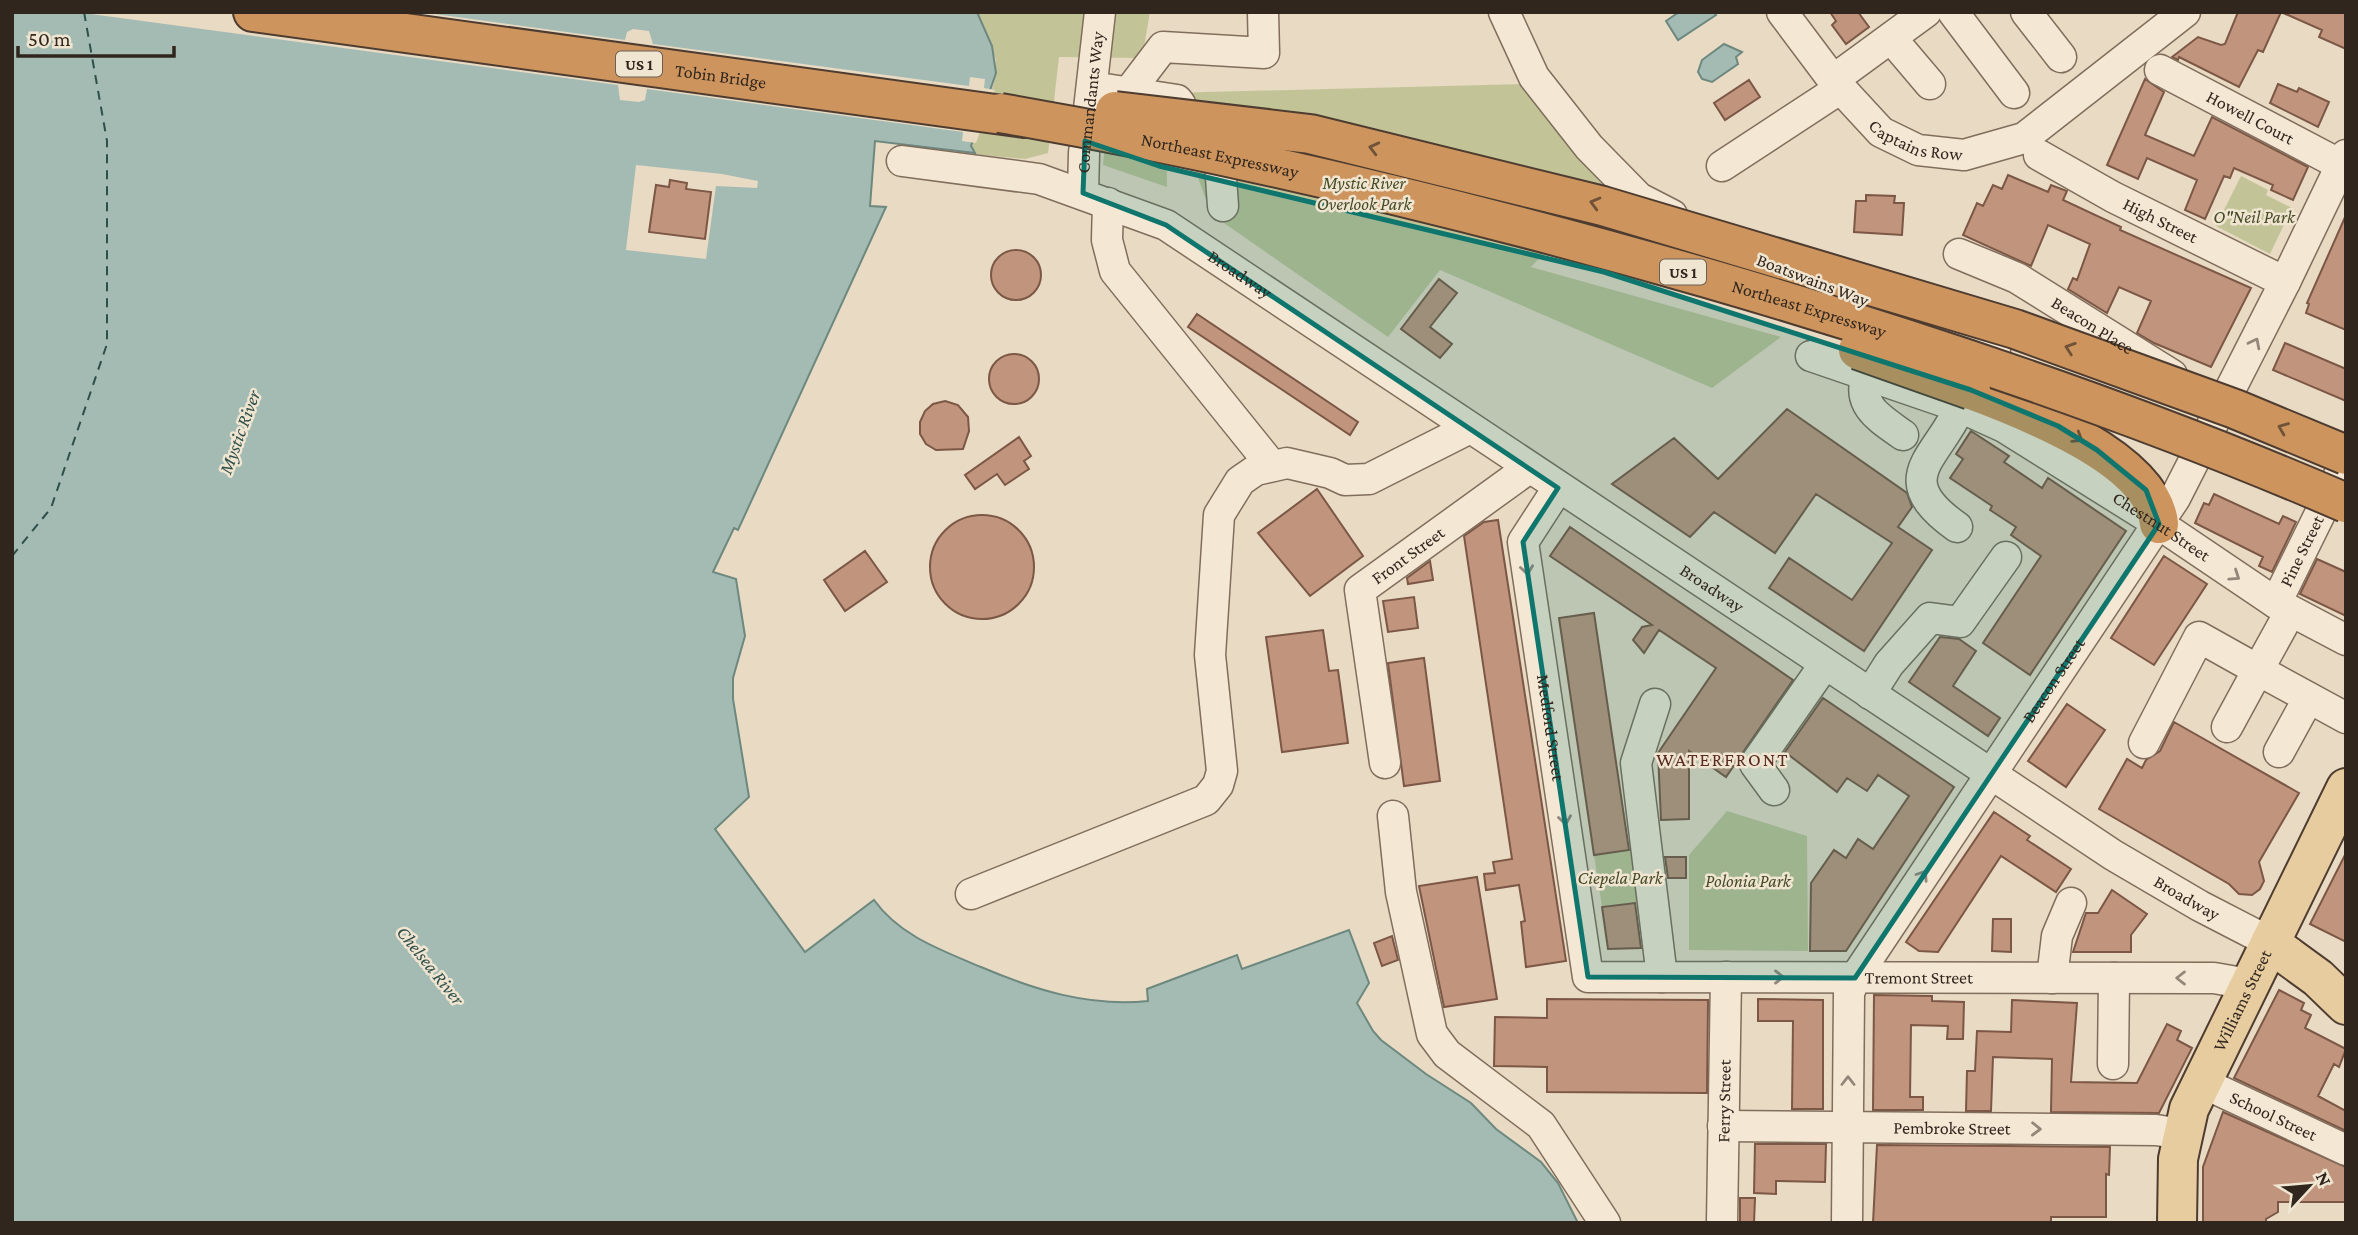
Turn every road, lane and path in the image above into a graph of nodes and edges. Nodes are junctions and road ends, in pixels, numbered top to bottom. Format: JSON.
{"nodes":[{"id":1,"x":254,"y":12,"type":"edge"},
{"id":2,"x":1100,"y":12,"type":"edge"},
{"id":3,"x":1263,"y":12,"type":"edge"},
{"id":4,"x":1504,"y":12,"type":"edge"},
{"id":5,"x":1782,"y":12,"type":"edge"},
{"id":6,"x":1926,"y":12,"type":"edge"},
{"id":7,"x":1953,"y":12,"type":"edge"},
{"id":8,"x":2026,"y":12,"type":"edge"},
{"id":9,"x":2185,"y":12,"type":"edge"},
{"id":10,"x":1891,"y":38,"type":"junction"},
{"id":11,"x":2061,"y":57,"type":"dead end"},
{"id":12,"x":2160,"y":70,"type":"dead end"},
{"id":13,"x":1837,"y":84,"type":"junction"},
{"id":14,"x":1930,"y":84,"type":"dead end"},
{"id":15,"x":1092,"y":87,"type":"junction"},
{"id":16,"x":1128,"y":93,"type":"junction"},
{"id":17,"x":2014,"y":93,"type":"dead end"},
{"id":18,"x":1025,"y":117,"type":"junction"},
{"id":19,"x":2039,"y":155,"type":"dead end"},
{"id":20,"x":2343,"y":160,"type":"edge"},
{"id":21,"x":902,"y":161,"type":"dead end"},
{"id":22,"x":1722,"y":166,"type":"dead end"},
{"id":23,"x":1096,"y":198,"type":"junction"},
{"id":24,"x":1223,"y":206,"type":"dead end"},
{"id":25,"x":1959,"y":254,"type":"dead end"},
{"id":26,"x":2286,"y":282,"type":"junction"},
{"id":27,"x":1811,"y":356,"type":"dead end"},
{"id":28,"x":1867,"y":376,"type":"junction"},
{"id":29,"x":1969,"y":403,"type":"junction"},
{"id":30,"x":2217,"y":417,"type":"junction"},
{"id":31,"x":1469,"y":428,"type":"junction"},
{"id":32,"x":1903,"y":435,"type":"dead end"},
{"id":33,"x":2346,"y":455,"type":"edge"},
{"id":34,"x":2346,"y":461,"type":"edge"},
{"id":35,"x":1272,"y":466,"type":"junction"},
{"id":36,"x":1529,"y":468,"type":"junction"},
{"id":37,"x":1558,"y":488,"type":"junction"},
{"id":38,"x":2346,"y":502,"type":"edge"},
{"id":39,"x":2159,"y":524,"type":"junction"},
{"id":40,"x":1957,"y":527,"type":"dead end"},
{"id":41,"x":2006,"y":557,"type":"dead end"},
{"id":42,"x":2283,"y":608,"type":"junction"},
{"id":43,"x":2346,"y":640,"type":"edge"},
{"id":44,"x":1825,"y":664,"type":"junction"},
{"id":45,"x":2258,"y":670,"type":"junction"},
{"id":46,"x":1870,"y":694,"type":"junction"},
{"id":47,"x":2308,"y":699,"type":"junction"},
{"id":48,"x":1655,"y":704,"type":"dead end"},
{"id":49,"x":2346,"y":718,"type":"edge"},
{"id":50,"x":2227,"y":727,"type":"dead end"},
{"id":51,"x":2144,"y":743,"type":"dead end"},
{"id":52,"x":2279,"y":752,"type":"dead end"},
{"id":53,"x":1385,"y":763,"type":"dead end"},
{"id":54,"x":1991,"y":774,"type":"junction"},
{"id":55,"x":1774,"y":790,"type":"dead end"},
{"id":56,"x":2343,"y":801,"type":"edge"},
{"id":57,"x":1393,"y":816,"type":"dead end"},
{"id":58,"x":971,"y":894,"type":"dead end"},
{"id":59,"x":2071,"y":903,"type":"dead end"},
{"id":60,"x":2270,"y":943,"type":"junction"},
{"id":61,"x":1588,"y":977,"type":"joint"},
{"id":62,"x":1662,"y":977,"type":"junction"},
{"id":63,"x":1726,"y":977,"type":"junction"},
{"id":64,"x":1855,"y":978,"type":"junction"},
{"id":65,"x":2052,"y":978,"type":"junction"},
{"id":66,"x":2113,"y":978,"type":"junction"},
{"id":67,"x":2346,"y":980,"type":"edge"},
{"id":68,"x":2248,"y":988,"type":"junction"},
{"id":69,"x":2346,"y":1005,"type":"edge"},
{"id":70,"x":2113,"y":1064,"type":"dead end"},
{"id":71,"x":2201,"y":1082,"type":"junction"},
{"id":72,"x":1723,"y":1126,"type":"junction"},
{"id":73,"x":1849,"y":1127,"type":"junction"},
{"id":74,"x":2182,"y":1134,"type":"junction"},
{"id":75,"x":2346,"y":1150,"type":"edge"},
{"id":76,"x":1605,"y":1223,"type":"edge"},
{"id":77,"x":1722,"y":1223,"type":"edge"},
{"id":78,"x":1847,"y":1223,"type":"edge"},
{"id":79,"x":2177,"y":1223,"type":"edge"}],
"edges":[{"from":1,"to":18,"type":"highway","name":"Tobin Bridge","number":"US 1","bridge":true},
{"from":2,"to":15,"type":"street","name":"Commandants Way"},
{"from":3,"to":16,"type":"street"},
{"from":4,"to":30,"type":"street","name":"Boatswains Way"},
{"from":5,"to":13,"type":"street","name":"Captains Row"},
{"from":6,"to":10,"type":"street"},
{"from":7,"to":17,"type":"street"},
{"from":8,"to":11,"type":"street"},
{"from":9,"to":13,"type":"street","name":"Captains Row"},
{"from":10,"to":13,"type":"street"},
{"from":10,"to":14,"type":"street"},
{"from":12,"to":20,"type":"street","name":"Howell Court"},
{"from":13,"to":22,"type":"street"},
{"from":15,"to":16,"type":"street"},
{"from":15,"to":23,"type":"street","name":"Commandants Way"},
{"from":16,"to":24,"type":"street"},
{"from":18,"to":29,"type":"highway","bridge":true},
{"from":33,"to":18,"type":"highway","one_way":true,"bridge":true},
{"from":18,"to":38,"type":"highway","name":"Northeast Expressway","number":"US 1","bridge":true},
{"from":19,"to":26,"type":"street","name":"High Street"},
{"from":20,"to":26,"type":"street","name":"Beacon Street"},
{"from":21,"to":23,"type":"street","name":"Broadway"},
{"from":23,"to":31,"type":"street","name":"Broadway"},
{"from":23,"to":35,"type":"street","name":"Commandants Way"},
{"from":25,"to":30,"type":"street","name":"Beacon Place"},
{"from":30,"to":26,"type":"street","name":"Beacon Street","one_way":true},
{"from":27,"to":28,"type":"street"},
{"from":28,"to":29,"type":"street"},
{"from":28,"to":32,"type":"street"},
{"from":29,"to":39,"type":"highway"},
{"from":29,"to":40,"type":"street"},
{"from":30,"to":39,"type":"street","name":"Beacon Street"},
{"from":31,"to":35,"type":"street"},
{"from":31,"to":36,"type":"street","name":"Broadway"},
{"from":34,"to":42,"type":"street","name":"Pine Street"},
{"from":35,"to":58,"type":"street"},
{"from":36,"to":37,"type":"street","name":"Broadway"},
{"from":36,"to":53,"type":"street","name":"Front Street"},
{"from":37,"to":44,"type":"street","name":"Broadway"},
{"from":37,"to":61,"type":"street","name":"Medford Street","one_way":true},
{"from":39,"to":42,"type":"street","name":"Chestnut Street","one_way":true},
{"from":39,"to":54,"type":"street","name":"Beacon Street"},
{"from":41,"to":46,"type":"street"},
{"from":42,"to":43,"type":"street","name":"Chestnut Street"},
{"from":42,"to":45,"type":"street","name":"Pine Street"},
{"from":44,"to":46,"type":"street","name":"Broadway"},
{"from":44,"to":55,"type":"street"},
{"from":45,"to":47,"type":"street"},
{"from":45,"to":50,"type":"street","name":"Pine Street"},
{"from":45,"to":51,"type":"street"},
{"from":46,"to":54,"type":"street","name":"Broadway"},
{"from":47,"to":49,"type":"street"},
{"from":47,"to":52,"type":"street"},
{"from":48,"to":62,"type":"street"},
{"from":54,"to":60,"type":"street","name":"Broadway"},
{"from":64,"to":54,"type":"street","name":"Beacon Street","one_way":true},
{"from":56,"to":60,"type":"main road","name":"Williams Street"},
{"from":57,"to":76,"type":"street"},
{"from":59,"to":65,"type":"street"},
{"from":60,"to":67,"type":"street","name":"Broadway"},
{"from":60,"to":68,"type":"main road","name":"Williams Street"},
{"from":60,"to":69,"type":"main road"},
{"from":61,"to":62,"type":"street","name":"Tremont Street"},
{"from":62,"to":63,"type":"street","name":"Tremont Street"},
{"from":63,"to":64,"type":"street","name":"Tremont Street","one_way":true},
{"from":63,"to":72,"type":"street","name":"Ferry Street"},
{"from":64,"to":65,"type":"street","name":"Tremont Street"},
{"from":73,"to":64,"type":"street","name":"Beacon Street","one_way":true},
{"from":65,"to":66,"type":"street","name":"Tremont Street"},
{"from":68,"to":66,"type":"street","name":"Tremont Street","one_way":true},
{"from":66,"to":70,"type":"street"},
{"from":68,"to":71,"type":"main road","name":"Williams Street"},
{"from":71,"to":74,"type":"main road","name":"Williams Street"},
{"from":71,"to":75,"type":"street","name":"School Street"},
{"from":72,"to":73,"type":"street","name":"Pembroke Street"},
{"from":72,"to":77,"type":"street","name":"Ferry Street"},
{"from":73,"to":74,"type":"street","name":"Pembroke Street","one_way":true},
{"from":73,"to":78,"type":"street","name":"Beacon Street"},
{"from":74,"to":79,"type":"main road","name":"Williams Street"}]}
